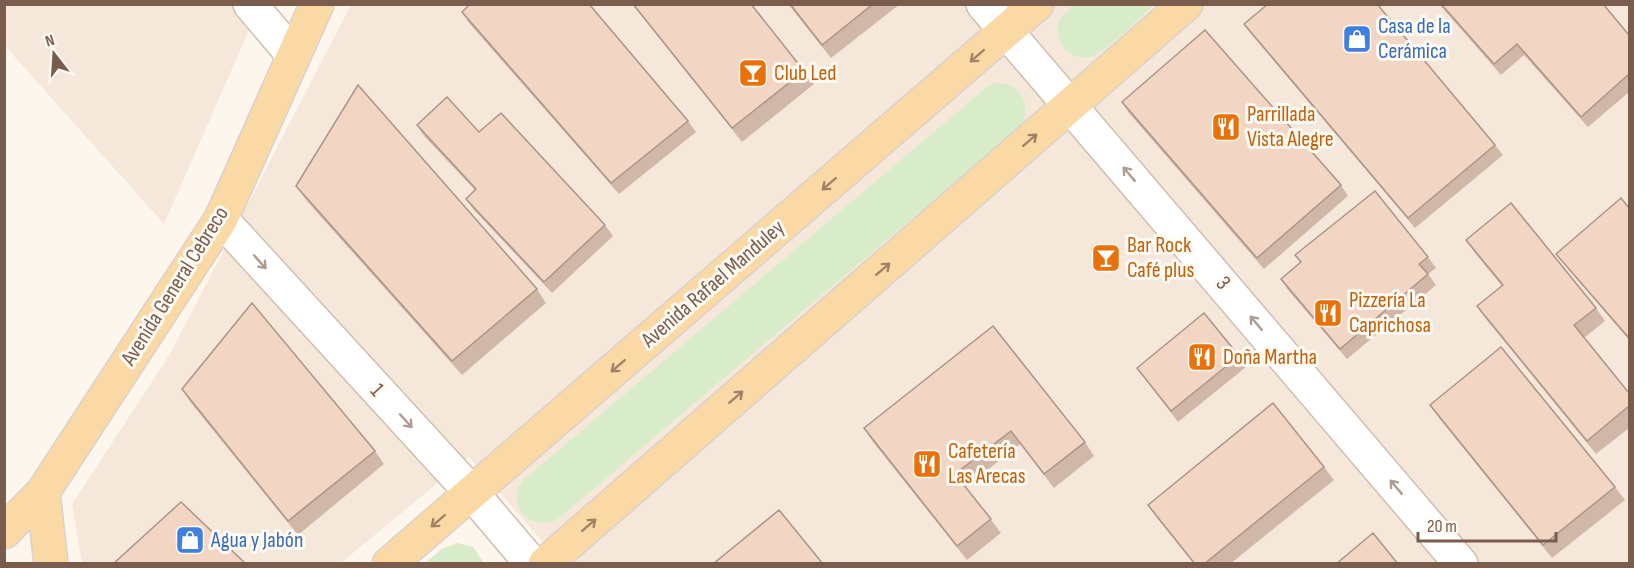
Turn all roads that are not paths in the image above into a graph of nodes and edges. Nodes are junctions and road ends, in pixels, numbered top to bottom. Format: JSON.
{"nodes":[{"id":1,"x":250,"y":4,"type":"edge"},
{"id":2,"x":267,"y":4,"type":"edge"},
{"id":3,"x":317,"y":4,"type":"edge"},
{"id":4,"x":983,"y":4,"type":"edge"},
{"id":5,"x":1037,"y":4,"type":"edge"},
{"id":6,"x":1186,"y":4,"type":"edge"},
{"id":7,"x":1006,"y":31,"type":"junction"},
{"id":8,"x":293,"y":55,"type":"junction"},
{"id":9,"x":1071,"y":105,"type":"junction"},
{"id":10,"x":221,"y":219,"type":"junction"},
{"id":11,"x":44,"y":492,"type":"junction"},
{"id":12,"x":471,"y":492,"type":"junction"},
{"id":13,"x":4,"y":532,"type":"edge"},
{"id":14,"x":51,"y":564,"type":"edge"},
{"id":15,"x":389,"y":564,"type":"edge"},
{"id":16,"x":532,"y":564,"type":"edge"},
{"id":17,"x":545,"y":564,"type":"edge"},
{"id":18,"x":1461,"y":564,"type":"edge"}],
"edges":[{"from":1,"to":8,"type":"street"},
{"from":2,"to":8,"type":"street"},
{"from":3,"to":8,"type":"main road","name":"Avenida General Cebreco"},
{"from":4,"to":7,"type":"street","name":"3"},
{"from":5,"to":7,"type":"main road","name":"Avenida Rafael Manduley"},
{"from":6,"to":9,"type":"main road"},
{"from":7,"to":9,"type":"street","name":"3"},
{"from":7,"to":12,"type":"main road","name":"Avenida Rafael Manduley","one_way":true},
{"from":8,"to":10,"type":"main road","name":"Avenida General Cebreco"},
{"from":17,"to":9,"type":"main road","one_way":true},
{"from":18,"to":9,"type":"street","name":"3","one_way":true},
{"from":10,"to":11,"type":"main road","name":"Avenida General Cebreco"},
{"from":10,"to":12,"type":"street","name":"1","one_way":true},
{"from":11,"to":13,"type":"main road","name":"Avenida General Cebreco"},
{"from":11,"to":14,"type":"main road"},
{"from":12,"to":15,"type":"main road","name":"Avenida Rafael Manduley","one_way":true},
{"from":12,"to":16,"type":"street","name":"1"}]}
